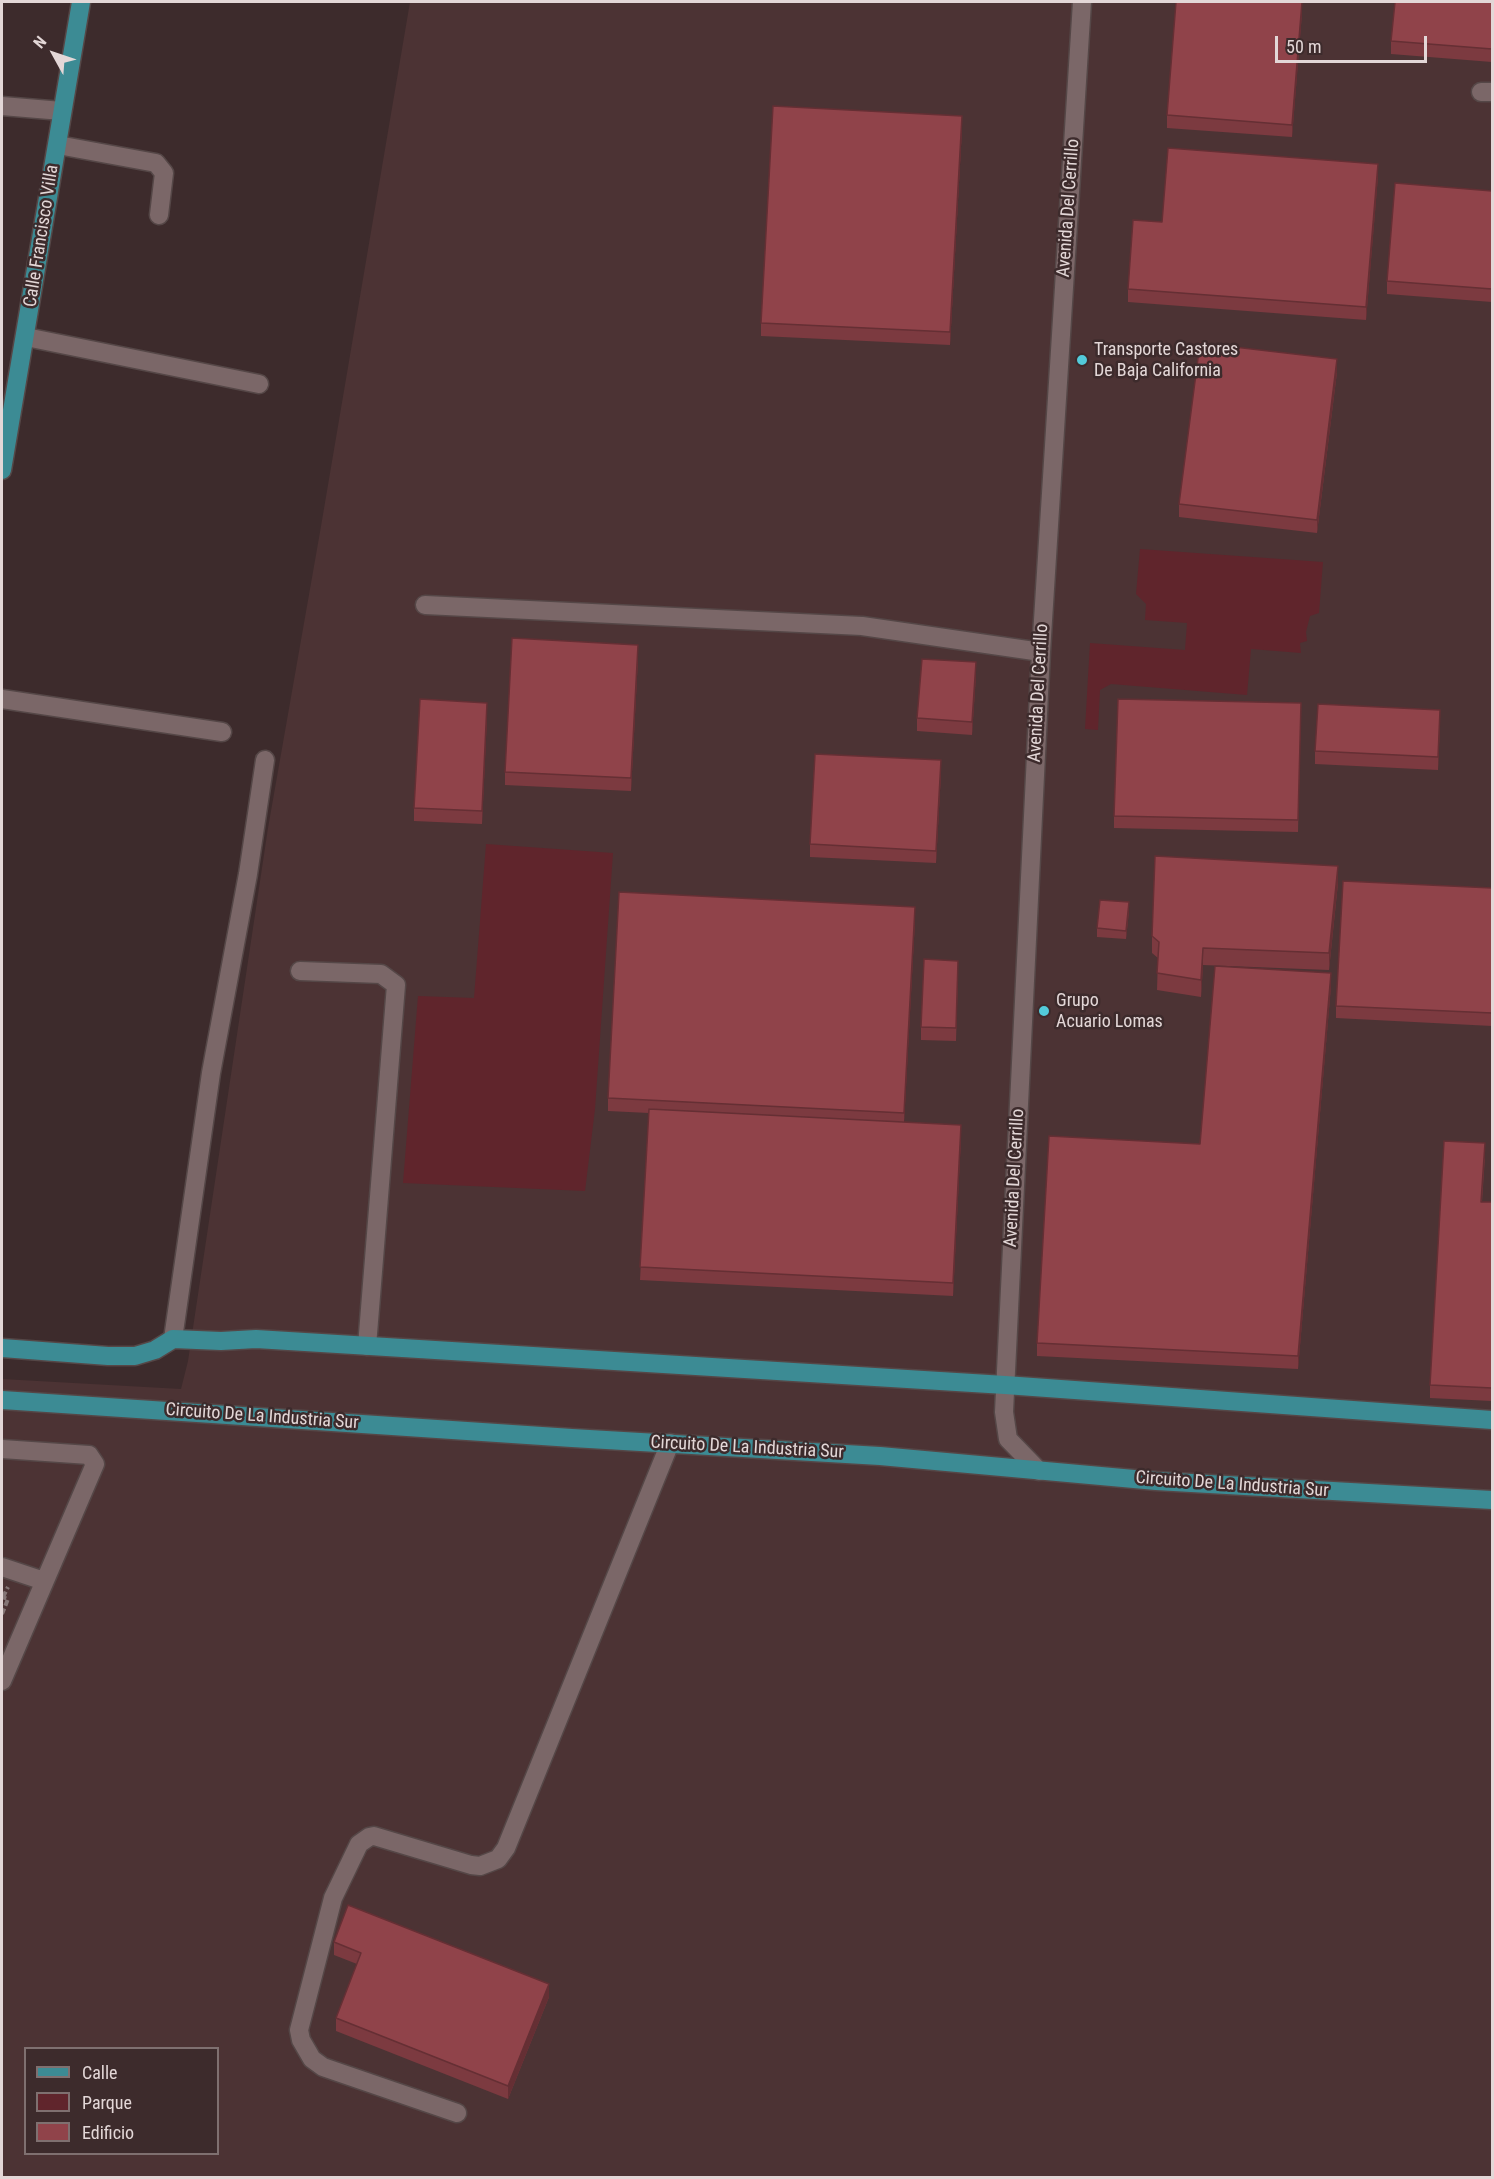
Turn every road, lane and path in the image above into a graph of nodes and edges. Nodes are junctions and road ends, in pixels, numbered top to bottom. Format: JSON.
{"nodes":[{"id":1,"x":81,"y":2,"type":"edge"},
{"id":2,"x":1082,"y":2,"type":"edge"},
{"id":3,"x":2,"y":105,"type":"edge"},
{"id":4,"x":62,"y":111,"type":"junction"},
{"id":5,"x":58,"y":145,"type":"junction"},
{"id":6,"x":159,"y":215,"type":"dead end"},
{"id":7,"x":26,"y":337,"type":"junction"},
{"id":8,"x":259,"y":384,"type":"dead end"},
{"id":9,"x":2,"y":470,"type":"edge"},
{"id":10,"x":425,"y":605,"type":"dead end"},
{"id":11,"x":1041,"y":652,"type":"junction"},
{"id":12,"x":2,"y":699,"type":"edge"},
{"id":13,"x":222,"y":732,"type":"dead end"},
{"id":14,"x":265,"y":760,"type":"dead end"},
{"id":15,"x":300,"y":970,"type":"dead end"},
{"id":16,"x":173,"y":1339,"type":"junction"},
{"id":17,"x":367,"y":1346,"type":"junction"},
{"id":18,"x":2,"y":1348,"type":"edge"},
{"id":19,"x":1005,"y":1385,"type":"junction"},
{"id":20,"x":2,"y":1400,"type":"edge"},
{"id":21,"x":1492,"y":1420,"type":"edge"},
{"id":22,"x":670,"y":1443,"type":"junction"},
{"id":23,"x":2,"y":1449,"type":"edge"},
{"id":24,"x":1039,"y":1471,"type":"junction"},
{"id":25,"x":1492,"y":1500,"type":"edge"},
{"id":26,"x":2,"y":1567,"type":"edge"},
{"id":27,"x":44,"y":1581,"type":"junction"},
{"id":28,"x":2,"y":1597,"type":"edge"},
{"id":29,"x":2,"y":1614,"type":"edge"},
{"id":30,"x":2,"y":1681,"type":"edge"},
{"id":31,"x":457,"y":2113,"type":"dead end"}],
"edges":[{"from":1,"to":4,"type":"main road","name":"Calle Francisco Villa"},
{"from":2,"to":11,"type":"street","name":"Avenida Del Cerrillo"},
{"from":3,"to":4,"type":"street"},
{"from":4,"to":5,"type":"main road","name":"Calle Francisco Villa"},
{"from":5,"to":6,"type":"street"},
{"from":5,"to":7,"type":"main road","name":"Calle Francisco Villa"},
{"from":7,"to":8,"type":"street"},
{"from":7,"to":9,"type":"main road","name":"Calle Francisco Villa"},
{"from":10,"to":11,"type":"street"},
{"from":11,"to":19,"type":"street","name":"Avenida Del Cerrillo"},
{"from":12,"to":13,"type":"street"},
{"from":14,"to":16,"type":"street"},
{"from":15,"to":17,"type":"street"},
{"from":16,"to":17,"type":"main road"},
{"from":16,"to":18,"type":"main road"},
{"from":17,"to":19,"type":"main road"},
{"from":19,"to":21,"type":"main road"},
{"from":19,"to":24,"type":"street","name":"Avenida Del Cerrillo"},
{"from":20,"to":22,"type":"main road","name":"Circuito De La Industria Sur"},
{"from":22,"to":24,"type":"main road","name":"Circuito De La Industria Sur"},
{"from":22,"to":31,"type":"street"},
{"from":23,"to":27,"type":"street"},
{"from":24,"to":25,"type":"main road","name":"Circuito De La Industria Sur"},
{"from":26,"to":27,"type":"street"},
{"from":27,"to":30,"type":"street"},
{"from":28,"to":29,"type":"path"}]}
